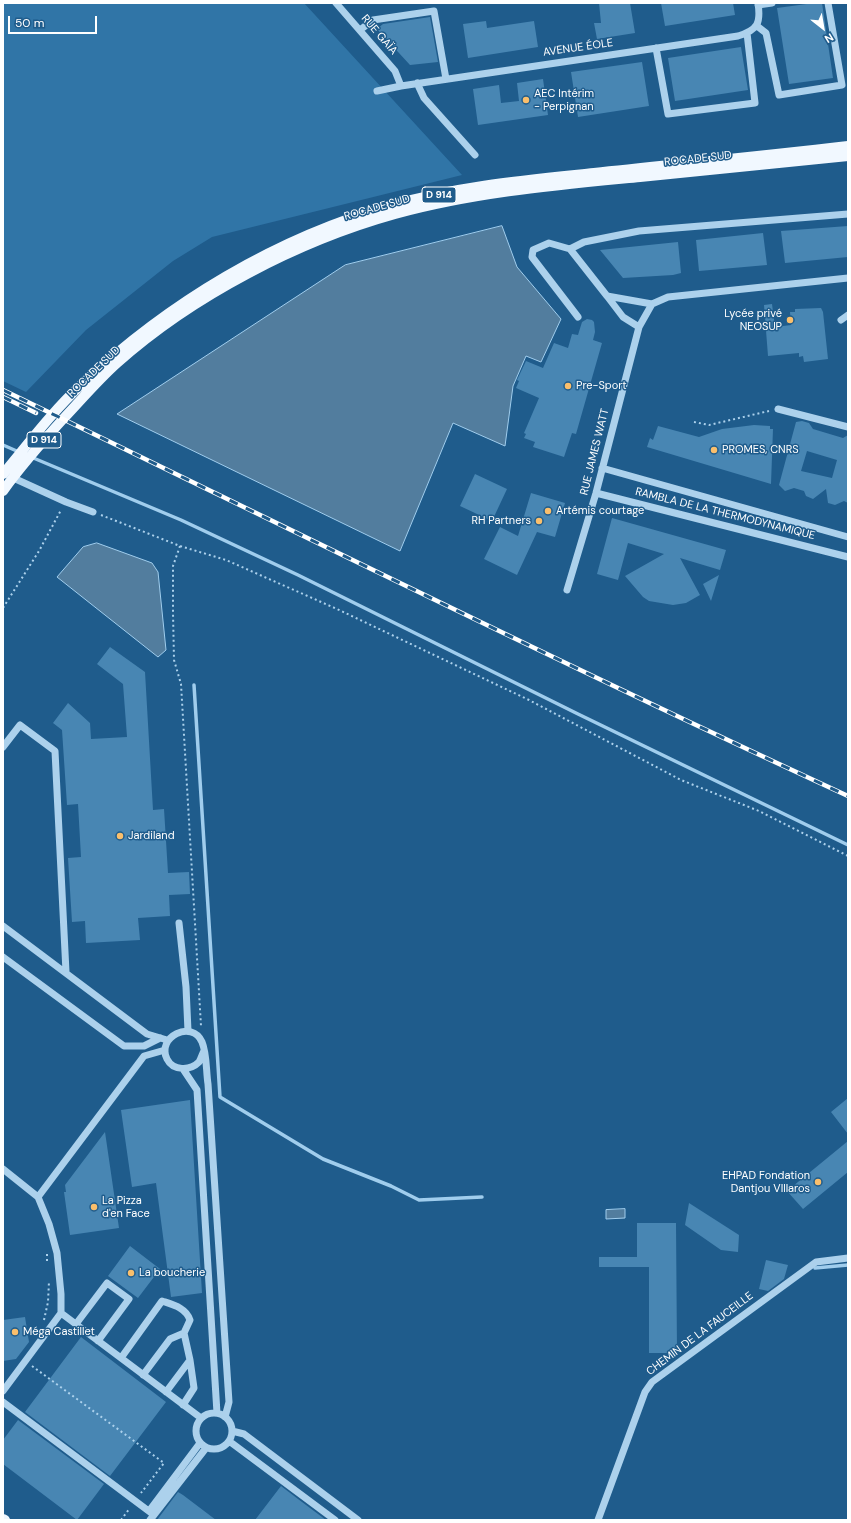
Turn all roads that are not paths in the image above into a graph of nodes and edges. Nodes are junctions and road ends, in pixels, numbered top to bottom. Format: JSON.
{"nodes":[{"id":1,"x":336,"y":3,"type":"edge"},
{"id":2,"x":772,"y":3,"type":"edge"},
{"id":3,"x":828,"y":3,"type":"edge"},
{"id":4,"x":758,"y":4,"type":"edge"},
{"id":5,"x":757,"y":26,"type":"junction"},
{"id":6,"x":360,"y":30,"type":"junction"},
{"id":7,"x":747,"y":33,"type":"junction"},
{"id":8,"x":656,"y":48,"type":"junction"},
{"id":9,"x":446,"y":79,"type":"junction"},
{"id":10,"x":417,"y":83,"type":"junction"},
{"id":11,"x":402,"y":86,"type":"junction"},
{"id":12,"x":377,"y":91,"type":"dead end"},
{"id":13,"x":848,"y":146,"type":"edge"},
{"id":14,"x":475,"y":155,"type":"dead end"},
{"id":15,"x":848,"y":156,"type":"edge"},
{"id":16,"x":848,"y":214,"type":"edge"},
{"id":17,"x":570,"y":249,"type":"junction"},
{"id":18,"x":848,"y":278,"type":"edge"},
{"id":19,"x":607,"y":296,"type":"junction"},
{"id":20,"x":652,"y":304,"type":"junction"},
{"id":21,"x":848,"y":315,"type":"edge"},
{"id":22,"x":578,"y":317,"type":"dead end"},
{"id":23,"x":841,"y":320,"type":"dead end"},
{"id":24,"x":639,"y":327,"type":"junction"},
{"id":25,"x":83,"y":390,"type":"junction"},
{"id":26,"x":778,"y":409,"type":"road end"},
{"id":27,"x":848,"y":427,"type":"edge"},
{"id":28,"x":602,"y":468,"type":"junction"},
{"id":29,"x":3,"y":474,"type":"edge"},
{"id":30,"x":4,"y":490,"type":"edge"},
{"id":31,"x":596,"y":492,"type":"junction"},
{"id":32,"x":93,"y":512,"type":"road end"},
{"id":33,"x":848,"y":537,"type":"edge"},
{"id":34,"x":848,"y":557,"type":"edge"},
{"id":35,"x":567,"y":590,"type":"dead end"},
{"id":36,"x":3,"y":747,"type":"edge"},
{"id":37,"x":179,"y":923,"type":"dead end"},
{"id":38,"x":3,"y":926,"type":"edge"},
{"id":39,"x":3,"y":957,"type":"edge"},
{"id":40,"x":66,"y":972,"type":"junction"},
{"id":41,"x":188,"y":1031,"type":"junction"},
{"id":42,"x":160,"y":1038,"type":"junction"},
{"id":43,"x":167,"y":1040,"type":"junction"},
{"id":44,"x":165,"y":1050,"type":"junction"},
{"id":45,"x":204,"y":1051,"type":"junction"},
{"id":46,"x":183,"y":1069,"type":"junction"},
{"id":47,"x":3,"y":1169,"type":"edge"},
{"id":48,"x":38,"y":1197,"type":"junction"},
{"id":49,"x":848,"y":1258,"type":"edge"},
{"id":50,"x":61,"y":1313,"type":"junction"},
{"id":51,"x":76,"y":1324,"type":"junction"},
{"id":52,"x":184,"y":1333,"type":"junction"},
{"id":53,"x":98,"y":1341,"type":"junction"},
{"id":54,"x":121,"y":1358,"type":"junction"},
{"id":55,"x":190,"y":1360,"type":"junction"},
{"id":56,"x":143,"y":1375,"type":"junction"},
{"id":57,"x":3,"y":1391,"type":"edge"},
{"id":58,"x":166,"y":1392,"type":"junction"},
{"id":59,"x":3,"y":1402,"type":"edge"},
{"id":60,"x":183,"y":1405,"type":"junction"},
{"id":61,"x":217,"y":1413,"type":"junction"},
{"id":62,"x":224,"y":1416,"type":"junction"},
{"id":63,"x":201,"y":1418,"type":"junction"},
{"id":64,"x":232,"y":1431,"type":"junction"},
{"id":65,"x":229,"y":1441,"type":"junction"},
{"id":66,"x":200,"y":1443,"type":"junction"},
{"id":67,"x":206,"y":1448,"type":"junction"},
{"id":68,"x":151,"y":1516,"type":"edge"},
{"id":69,"x":335,"y":1520,"type":"edge"},
{"id":70,"x":358,"y":1520,"type":"edge"},
{"id":71,"x":598,"y":1520,"type":"edge"}],
"edges":[{"from":1,"to":6,"type":"street","name":"RUE GAÏA"},
{"from":2,"to":4,"type":"street"},
{"from":3,"to":5,"type":"street"},
{"from":4,"to":5,"type":"street"},
{"from":5,"to":7,"type":"street","name":"AVENUE ÉOLE"},
{"from":6,"to":9,"type":"street"},
{"from":6,"to":11,"type":"street","name":"RUE GAÏA"},
{"from":7,"to":8,"type":"street","name":"AVENUE ÉOLE"},
{"from":7,"to":8,"type":"street"},
{"from":8,"to":9,"type":"street","name":"AVENUE ÉOLE"},
{"from":9,"to":10,"type":"street","name":"AVENUE ÉOLE"},
{"from":10,"to":11,"type":"street","name":"AVENUE ÉOLE"},
{"from":10,"to":14,"type":"street"},
{"from":11,"to":12,"type":"street","name":"AVENUE ÉOLE"},
{"from":13,"to":25,"type":"main road","name":"ROCADE SUD","number":"D 914"},
{"from":15,"to":25,"type":"main road","name":"ROCADE SUD","number":"D 914"},
{"from":16,"to":17,"type":"street"},
{"from":17,"to":19,"type":"street"},
{"from":17,"to":22,"type":"street"},
{"from":18,"to":20,"type":"street"},
{"from":19,"to":20,"type":"street"},
{"from":19,"to":24,"type":"street"},
{"from":20,"to":24,"type":"street","name":"RUE JAMES WATT"},
{"from":21,"to":23,"type":"street"},
{"from":24,"to":28,"type":"street","name":"RUE JAMES WATT"},
{"from":25,"to":29,"type":"main road","name":"ROCADE SUD","number":"D 914"},
{"from":25,"to":30,"type":"main road","name":"ROCADE SUD","number":"D 914"},
{"from":26,"to":27,"type":"street"},
{"from":28,"to":31,"type":"street","name":"RUE JAMES WATT"},
{"from":28,"to":33,"type":"street","name":"RAMBLA DE LA THERMODYNAMIQUE"},
{"from":29,"to":32,"type":"street"},
{"from":31,"to":34,"type":"street","name":"RAMBLA DE LA THERMODYNAMIQUE"},
{"from":31,"to":35,"type":"street","name":"RUE JAMES WATT"},
{"from":36,"to":40,"type":"street"},
{"from":37,"to":41,"type":"street"},
{"from":38,"to":40,"type":"street"},
{"from":39,"to":42,"type":"street"},
{"from":40,"to":42,"type":"street"},
{"from":41,"to":43,"type":"street"},
{"from":41,"to":45,"type":"street"},
{"from":42,"to":43,"type":"street"},
{"from":43,"to":44,"type":"street"},
{"from":44,"to":46,"type":"street"},
{"from":44,"to":48,"type":"street"},
{"from":45,"to":46,"type":"street"},
{"from":45,"to":62,"type":"street"},
{"from":46,"to":61,"type":"street"},
{"from":47,"to":48,"type":"street"},
{"from":48,"to":50,"type":"street"},
{"from":49,"to":71,"type":"street","name":"CHEMIN DE LA FAUCEILLE"},
{"from":50,"to":51,"type":"street"},
{"from":50,"to":57,"type":"street"},
{"from":51,"to":53,"type":"street"},
{"from":51,"to":53,"type":"street"},
{"from":52,"to":54,"type":"street"},
{"from":52,"to":55,"type":"street"},
{"from":52,"to":56,"type":"street"},
{"from":53,"to":54,"type":"street"},
{"from":54,"to":56,"type":"street"},
{"from":55,"to":58,"type":"street"},
{"from":55,"to":60,"type":"street"},
{"from":56,"to":58,"type":"street"},
{"from":58,"to":60,"type":"street"},
{"from":59,"to":68,"type":"street"},
{"from":60,"to":63,"type":"street"},
{"from":61,"to":62,"type":"street"},
{"from":61,"to":63,"type":"street"},
{"from":62,"to":64,"type":"street"},
{"from":63,"to":66,"type":"street"},
{"from":64,"to":65,"type":"street"},
{"from":64,"to":70,"type":"street"},
{"from":65,"to":67,"type":"street"},
{"from":65,"to":69,"type":"street"},
{"from":66,"to":67,"type":"street"},
{"from":66,"to":68,"type":"street"},
{"from":67,"to":68,"type":"street"}]}
